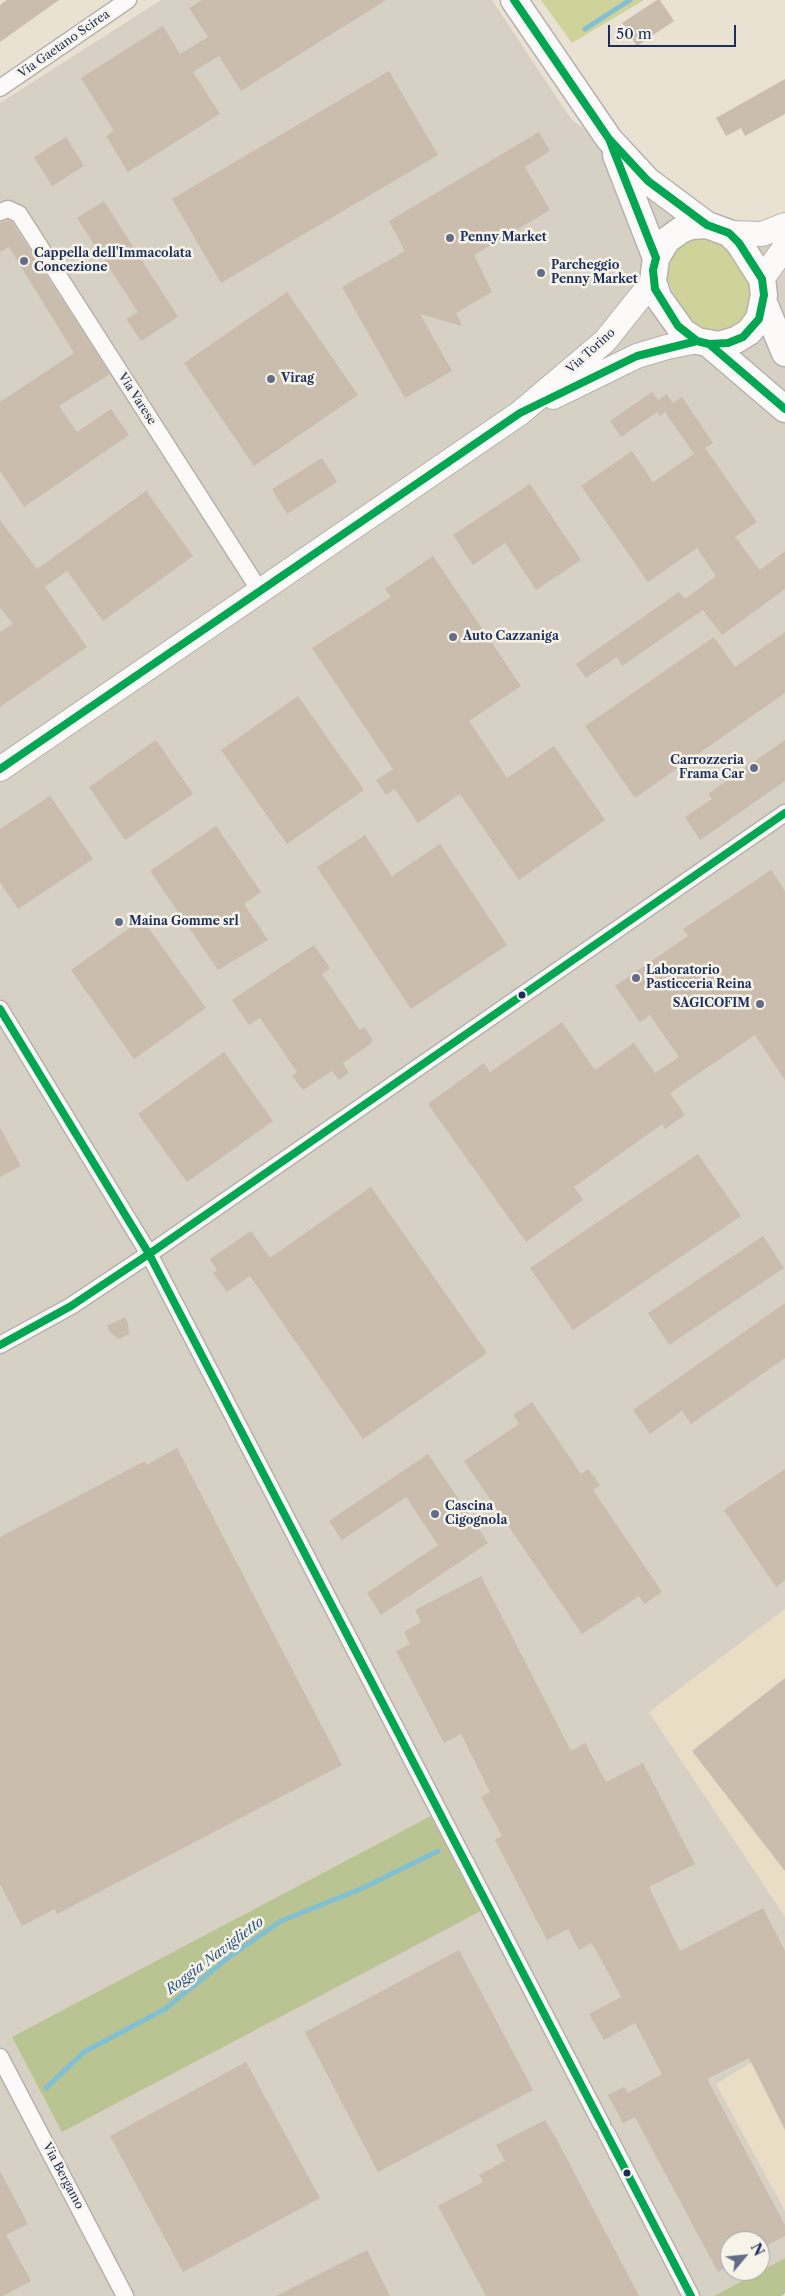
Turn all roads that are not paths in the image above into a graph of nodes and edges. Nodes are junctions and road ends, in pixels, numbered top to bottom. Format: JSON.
{"nodes":[{"id":1,"x":128,"y":0,"type":"edge"},
{"id":2,"x":514,"y":0,"type":"edge"},
{"id":3,"x":0,"y":88,"type":"edge"},
{"id":4,"x":609,"y":138,"type":"junction"},
{"id":5,"x":6,"y":211,"type":"edge"},
{"id":6,"x":785,"y":225,"type":"edge"},
{"id":7,"x":718,"y":229,"type":"junction"},
{"id":8,"x":785,"y":247,"type":"edge"},
{"id":9,"x":655,"y":269,"type":"junction"},
{"id":10,"x":763,"y":291,"type":"junction"},
{"id":11,"x":703,"y":343,"type":"junction"},
{"id":12,"x":785,"y":353,"type":"edge"},
{"id":13,"x":785,"y":409,"type":"edge"},
{"id":14,"x":520,"y":413,"type":"junction"},
{"id":15,"x":260,"y":591,"type":"junction"},
{"id":16,"x":0,"y":769,"type":"edge"},
{"id":17,"x":785,"y":813,"type":"edge"},
{"id":18,"x":0,"y":1009,"type":"edge"},
{"id":19,"x":150,"y":1254,"type":"junction"},
{"id":20,"x":0,"y":1346,"type":"edge"},
{"id":21,"x":0,"y":2057,"type":"edge"},
{"id":22,"x":125,"y":2296,"type":"edge"},
{"id":23,"x":691,"y":2296,"type":"edge"}],
"edges":[{"from":1,"to":3,"type":"street","name":"Via Gaetano Scirea"},
{"from":2,"to":4,"type":"main road"},
{"from":4,"to":7,"type":"main road"},
{"from":4,"to":9,"type":"main road"},
{"from":5,"to":15,"type":"street","name":"Via Varese"},
{"from":6,"to":7,"type":"street"},
{"from":7,"to":9,"type":"main road"},
{"from":7,"to":10,"type":"main road"},
{"from":8,"to":10,"type":"street"},
{"from":9,"to":11,"type":"main road"},
{"from":9,"to":14,"type":"street","name":"Via Torino"},
{"from":10,"to":11,"type":"main road"},
{"from":10,"to":12,"type":"main road"},
{"from":11,"to":13,"type":"main road"},
{"from":11,"to":14,"type":"street","name":"Via Torino"},
{"from":14,"to":15,"type":"street","name":"Via Torino"},
{"from":15,"to":16,"type":"street","name":"Via Torino"},
{"from":17,"to":19,"type":"street"},
{"from":18,"to":19,"type":"street"},
{"from":19,"to":20,"type":"street"},
{"from":19,"to":23,"type":"street"},
{"from":21,"to":22,"type":"street","name":"Via Bergamo"}]}
